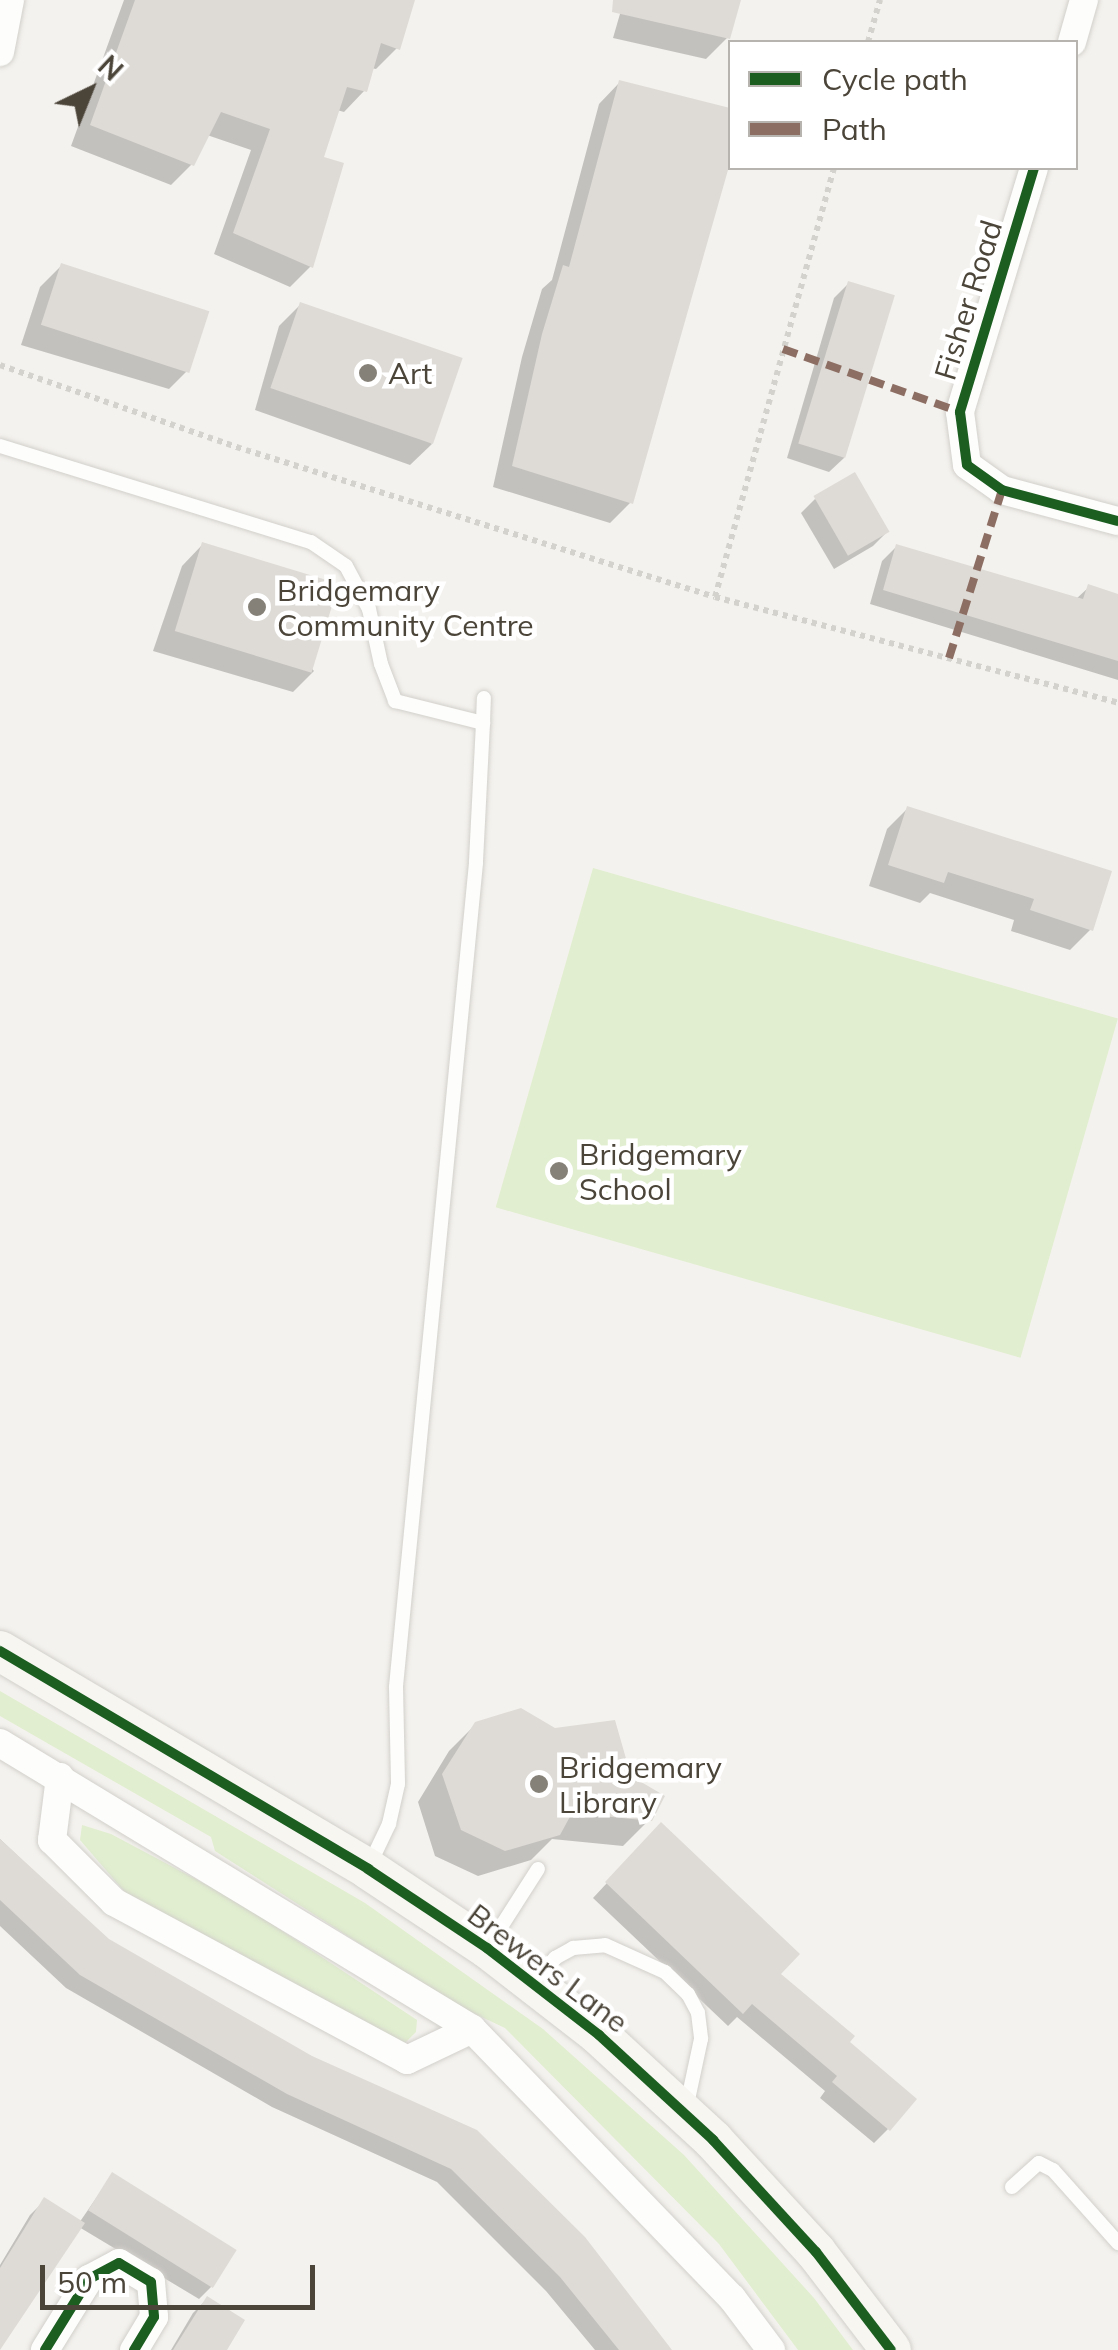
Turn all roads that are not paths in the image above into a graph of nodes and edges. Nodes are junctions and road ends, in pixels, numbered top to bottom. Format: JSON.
{"nodes":[{"id":1,"x":10,"y":0,"type":"edge"},
{"id":2,"x":1084,"y":0,"type":"edge"},
{"id":3,"x":1073,"y":40,"type":"edge"},
{"id":4,"x":0,"y":52,"type":"edge"},
{"id":5,"x":1033,"y":170,"type":"edge"},
{"id":6,"x":0,"y":446,"type":"edge"},
{"id":7,"x":1118,"y":521,"type":"edge"},
{"id":8,"x":484,"y":698,"type":"dead end"},
{"id":9,"x":483,"y":723,"type":"junction"},
{"id":10,"x":0,"y":1650,"type":"edge"},
{"id":11,"x":0,"y":1744,"type":"edge"},
{"id":12,"x":60,"y":1777,"type":"junction"},
{"id":13,"x":538,"y":1869,"type":"dead end"},
{"id":14,"x":368,"y":1870,"type":"junction"},
{"id":15,"x":487,"y":1948,"type":"junction"},
{"id":16,"x":532,"y":1983,"type":"junction"},
{"id":17,"x":472,"y":2029,"type":"junction"},
{"id":18,"x":684,"y":2113,"type":"junction"},
{"id":19,"x":1012,"y":2186,"type":"dead end"},
{"id":20,"x":1118,"y":2243,"type":"edge"},
{"id":21,"x":46,"y":2350,"type":"edge"},
{"id":22,"x":134,"y":2350,"type":"edge"},
{"id":23,"x":770,"y":2350,"type":"edge"},
{"id":24,"x":892,"y":2350,"type":"edge"}],
"edges":[{"from":1,"to":4,"type":"street"},
{"from":2,"to":3,"type":"street"},
{"from":5,"to":7,"type":"street","name":"Fisher Road"},
{"from":6,"to":9,"type":"lane"},
{"from":8,"to":9,"type":"lane"},
{"from":9,"to":14,"type":"lane"},
{"from":10,"to":14,"type":"street","name":"Brewers Lane"},
{"from":11,"to":12,"type":"street"},
{"from":12,"to":17,"type":"street"},
{"from":12,"to":17,"type":"street"},
{"from":13,"to":15,"type":"lane"},
{"from":14,"to":15,"type":"street","name":"Brewers Lane"},
{"from":15,"to":16,"type":"street","name":"Brewers Lane"},
{"from":16,"to":18,"type":"street","name":"Brewers Lane"},
{"from":16,"to":18,"type":"lane"},
{"from":17,"to":23,"type":"street"},
{"from":18,"to":24,"type":"street","name":"Brewers Lane"},
{"from":19,"to":20,"type":"lane"},
{"from":21,"to":22,"type":"street"}]}
